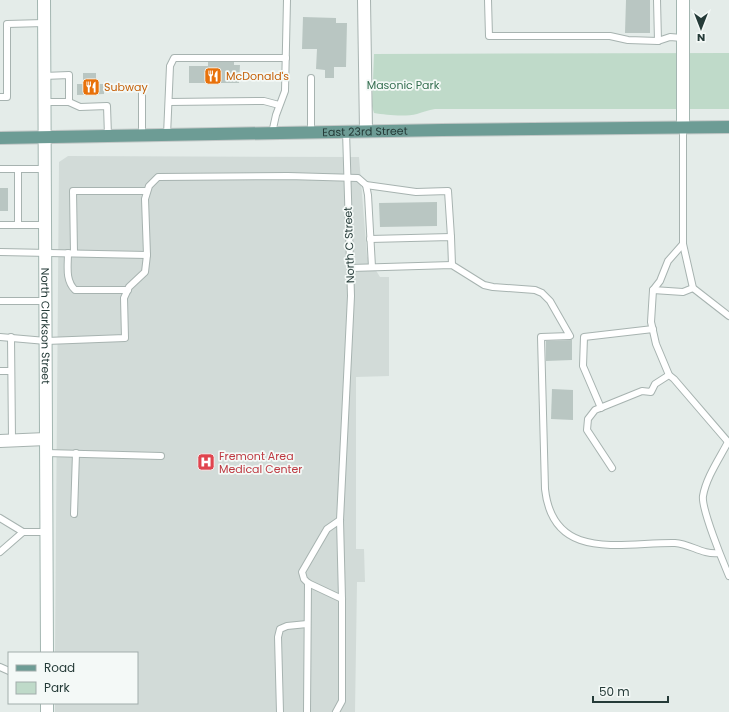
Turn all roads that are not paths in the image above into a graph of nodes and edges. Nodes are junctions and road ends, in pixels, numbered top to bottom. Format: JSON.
{"nodes":[{"id":1,"x":44,"y":0,"type":"edge"},
{"id":2,"x":287,"y":0,"type":"edge"},
{"id":3,"x":364,"y":0,"type":"edge"},
{"id":4,"x":488,"y":0,"type":"edge"},
{"id":5,"x":657,"y":0,"type":"edge"},
{"id":6,"x":683,"y":0,"type":"edge"},
{"id":7,"x":44,"y":23,"type":"junction"},
{"id":8,"x":682,"y":38,"type":"junction"},
{"id":9,"x":658,"y":41,"type":"junction"},
{"id":10,"x":286,"y":58,"type":"junction"},
{"id":11,"x":44,"y":76,"type":"junction"},
{"id":12,"x":311,"y":78,"type":"dead end"},
{"id":13,"x":142,"y":92,"type":"dead end"},
{"id":14,"x":0,"y":97,"type":"edge"},
{"id":15,"x":45,"y":102,"type":"junction"},
{"id":16,"x":69,"y":102,"type":"junction"},
{"id":17,"x":168,"y":102,"type":"junction"},
{"id":18,"x":280,"y":105,"type":"junction"},
{"id":19,"x":683,"y":127,"type":"junction"},
{"id":20,"x":729,"y":127,"type":"edge"},
{"id":21,"x":346,"y":131,"type":"junction"},
{"id":22,"x":366,"y":131,"type":"junction"},
{"id":23,"x":311,"y":132,"type":"junction"},
{"id":24,"x":272,"y":133,"type":"junction"},
{"id":25,"x":167,"y":135,"type":"junction"},
{"id":26,"x":108,"y":136,"type":"junction"},
{"id":27,"x":142,"y":136,"type":"junction"},
{"id":28,"x":45,"y":137,"type":"junction"},
{"id":29,"x":0,"y":138,"type":"edge"},
{"id":30,"x":0,"y":169,"type":"edge"},
{"id":31,"x":18,"y":169,"type":"junction"},
{"id":32,"x":45,"y":169,"type":"junction"},
{"id":33,"x":347,"y":178,"type":"junction"},
{"id":34,"x":366,"y":185,"type":"junction"},
{"id":35,"x":147,"y":191,"type":"junction"},
{"id":36,"x":0,"y":225,"type":"edge"},
{"id":37,"x":18,"y":225,"type":"junction"},
{"id":38,"x":46,"y":225,"type":"junction"},
{"id":39,"x":451,"y":237,"type":"junction"},
{"id":40,"x":370,"y":239,"type":"junction"},
{"id":41,"x":683,"y":244,"type":"junction"},
{"id":42,"x":0,"y":252,"type":"edge"},
{"id":43,"x":46,"y":252,"type":"junction"},
{"id":44,"x":71,"y":253,"type":"junction"},
{"id":45,"x":147,"y":255,"type":"junction"},
{"id":46,"x":452,"y":265,"type":"junction"},
{"id":47,"x":372,"y":267,"type":"junction"},
{"id":48,"x":351,"y":268,"type":"junction"},
{"id":49,"x":693,"y":288,"type":"junction"},
{"id":50,"x":128,"y":290,"type":"junction"},
{"id":51,"x":653,"y":290,"type":"junction"},
{"id":52,"x":0,"y":301,"type":"edge"},
{"id":53,"x":46,"y":301,"type":"junction"},
{"id":54,"x":729,"y":316,"type":"edge"},
{"id":55,"x":653,"y":329,"type":"junction"},
{"id":56,"x":570,"y":336,"type":"junction"},
{"id":57,"x":0,"y":337,"type":"edge"},
{"id":58,"x":11,"y":337,"type":"junction"},
{"id":59,"x":584,"y":337,"type":"junction"},
{"id":60,"x":46,"y":341,"type":"junction"},
{"id":61,"x":0,"y":370,"type":"edge"},
{"id":62,"x":11,"y":371,"type":"junction"},
{"id":63,"x":669,"y":375,"type":"junction"},
{"id":64,"x":601,"y":408,"type":"junction"},
{"id":65,"x":6,"y":440,"type":"edge"},
{"id":66,"x":46,"y":440,"type":"junction"},
{"id":67,"x":728,"y":443,"type":"edge"},
{"id":68,"x":46,"y":452,"type":"junction"},
{"id":69,"x":76,"y":453,"type":"junction"},
{"id":70,"x":162,"y":456,"type":"dead end"},
{"id":71,"x":612,"y":468,"type":"dead end"},
{"id":72,"x":74,"y":514,"type":"dead end"},
{"id":73,"x":0,"y":518,"type":"edge"},
{"id":74,"x":340,"y":520,"type":"junction"},
{"id":75,"x":23,"y":532,"type":"junction"},
{"id":76,"x":46,"y":532,"type":"junction"},
{"id":77,"x":0,"y":552,"type":"edge"},
{"id":78,"x":719,"y":553,"type":"junction"},
{"id":79,"x":729,"y":576,"type":"edge"},
{"id":80,"x":308,"y":583,"type":"junction"},
{"id":81,"x":342,"y":599,"type":"junction"},
{"id":82,"x":307,"y":624,"type":"junction"},
{"id":83,"x":47,"y":652,"type":"edge"},
{"id":84,"x":280,"y":712,"type":"edge"},
{"id":85,"x":307,"y":712,"type":"edge"},
{"id":86,"x":336,"y":712,"type":"edge"}],
"edges":[{"from":1,"to":7,"type":"street","name":"North Clarkson Street"},
{"from":2,"to":10,"type":"lane"},
{"from":3,"to":22,"type":"street"},
{"from":4,"to":9,"type":"lane"},
{"from":5,"to":9,"type":"lane"},
{"from":6,"to":8,"type":"street"},
{"from":7,"to":11,"type":"street","name":"North Clarkson Street"},
{"from":7,"to":14,"type":"lane"},
{"from":8,"to":9,"type":"lane"},
{"from":8,"to":19,"type":"street"},
{"from":10,"to":17,"type":"lane"},
{"from":10,"to":18,"type":"lane"},
{"from":11,"to":15,"type":"street","name":"North Clarkson Street"},
{"from":11,"to":16,"type":"lane"},
{"from":12,"to":23,"type":"lane"},
{"from":13,"to":27,"type":"lane"},
{"from":15,"to":16,"type":"lane"},
{"from":15,"to":28,"type":"street","name":"North Clarkson Street"},
{"from":16,"to":26,"type":"lane"},
{"from":17,"to":18,"type":"lane"},
{"from":17,"to":25,"type":"lane"},
{"from":18,"to":24,"type":"lane"},
{"from":19,"to":20,"type":"main road","name":"East 23rd Street"},
{"from":19,"to":22,"type":"main road","name":"East 23rd Street"},
{"from":19,"to":41,"type":"lane"},
{"from":21,"to":22,"type":"main road","name":"East 23rd Street"},
{"from":21,"to":23,"type":"main road","name":"East 23rd Street"},
{"from":21,"to":33,"type":"lane","name":"North C Street"},
{"from":23,"to":24,"type":"main road","name":"East 23rd Street"},
{"from":24,"to":25,"type":"main road","name":"East 23rd Street"},
{"from":25,"to":27,"type":"main road","name":"East 23rd Street"},
{"from":26,"to":27,"type":"main road","name":"East 23rd Street"},
{"from":26,"to":28,"type":"main road","name":"East 23rd Street"},
{"from":28,"to":29,"type":"main road","name":"East 23rd Street"},
{"from":28,"to":32,"type":"street","name":"North Clarkson Street"},
{"from":30,"to":31,"type":"lane"},
{"from":31,"to":32,"type":"lane"},
{"from":31,"to":37,"type":"lane"},
{"from":32,"to":38,"type":"street","name":"North Clarkson Street"},
{"from":33,"to":34,"type":"lane"},
{"from":33,"to":35,"type":"lane"},
{"from":33,"to":48,"type":"lane","name":"North C Street"},
{"from":34,"to":39,"type":"lane"},
{"from":34,"to":40,"type":"lane"},
{"from":35,"to":44,"type":"lane"},
{"from":35,"to":45,"type":"lane"},
{"from":36,"to":37,"type":"lane"},
{"from":37,"to":38,"type":"lane"},
{"from":38,"to":43,"type":"street","name":"North Clarkson Street"},
{"from":39,"to":40,"type":"lane"},
{"from":39,"to":46,"type":"lane"},
{"from":40,"to":47,"type":"lane"},
{"from":41,"to":49,"type":"lane"},
{"from":41,"to":51,"type":"lane"},
{"from":42,"to":43,"type":"lane"},
{"from":43,"to":44,"type":"lane"},
{"from":43,"to":53,"type":"street","name":"North Clarkson Street"},
{"from":44,"to":45,"type":"lane"},
{"from":44,"to":50,"type":"lane"},
{"from":45,"to":50,"type":"lane"},
{"from":46,"to":47,"type":"lane"},
{"from":46,"to":56,"type":"lane"},
{"from":47,"to":48,"type":"lane"},
{"from":48,"to":74,"type":"lane","name":"North C Street"},
{"from":49,"to":51,"type":"lane"},
{"from":49,"to":54,"type":"lane"},
{"from":50,"to":60,"type":"lane"},
{"from":51,"to":55,"type":"lane"},
{"from":52,"to":53,"type":"lane"},
{"from":53,"to":60,"type":"street","name":"North Clarkson Street"},
{"from":55,"to":59,"type":"lane"},
{"from":55,"to":63,"type":"lane"},
{"from":56,"to":59,"type":"lane"},
{"from":56,"to":78,"type":"lane"},
{"from":57,"to":58,"type":"lane"},
{"from":58,"to":60,"type":"lane"},
{"from":58,"to":62,"type":"lane"},
{"from":59,"to":64,"type":"lane"},
{"from":60,"to":66,"type":"street","name":"North Clarkson Street"},
{"from":61,"to":62,"type":"lane"},
{"from":62,"to":65,"type":"lane"},
{"from":63,"to":64,"type":"lane"},
{"from":63,"to":67,"type":"lane"},
{"from":64,"to":71,"type":"lane"},
{"from":65,"to":66,"type":"street"},
{"from":66,"to":68,"type":"street","name":"North Clarkson Street"},
{"from":67,"to":78,"type":"lane"},
{"from":68,"to":69,"type":"lane"},
{"from":68,"to":76,"type":"street","name":"North Clarkson Street"},
{"from":69,"to":70,"type":"lane"},
{"from":69,"to":72,"type":"lane"},
{"from":73,"to":75,"type":"lane"},
{"from":74,"to":80,"type":"lane"},
{"from":74,"to":81,"type":"lane","name":"North C Street"},
{"from":75,"to":76,"type":"lane"},
{"from":75,"to":77,"type":"lane"},
{"from":76,"to":83,"type":"street","name":"North Clarkson Street"},
{"from":78,"to":79,"type":"lane"},
{"from":80,"to":81,"type":"lane"},
{"from":80,"to":82,"type":"lane"},
{"from":81,"to":86,"type":"lane","name":"North C Street"},
{"from":82,"to":84,"type":"lane"},
{"from":82,"to":85,"type":"lane"}]}
